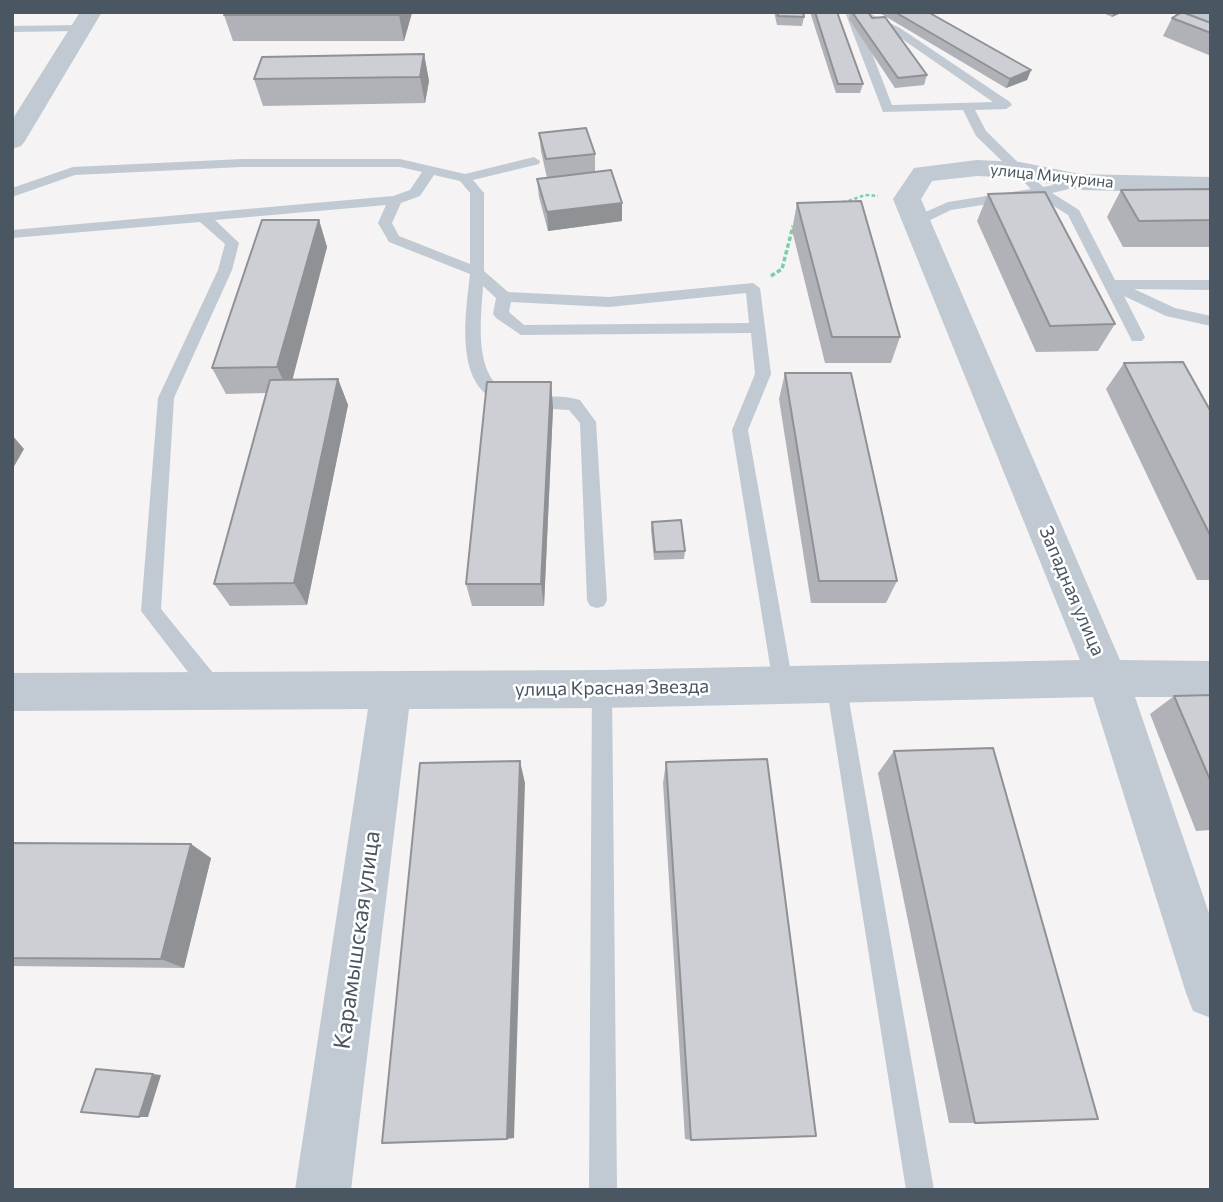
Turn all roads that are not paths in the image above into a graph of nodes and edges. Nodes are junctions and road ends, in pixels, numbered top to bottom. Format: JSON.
{"nodes":[{"id":1,"x":1185,"y":12,"type":"edge"},
{"id":2,"x":851,"y":15,"type":"edge"},
{"id":3,"x":86,"y":20,"type":"edge"},
{"id":4,"x":1211,"y":22,"type":"edge"},
{"id":5,"x":12,"y":29,"type":"edge"},
{"id":6,"x":968,"y":107,"type":"junction"},
{"id":7,"x":12,"y":141,"type":"edge"},
{"id":8,"x":534,"y":161,"type":"dead end"},
{"id":9,"x":430,"y":170,"type":"junction"},
{"id":10,"x":1020,"y":170,"type":"junction"},
{"id":11,"x":465,"y":178,"type":"junction"},
{"id":12,"x":1080,"y":182,"type":"junction"},
{"id":13,"x":1211,"y":185,"type":"edge"},
{"id":14,"x":1040,"y":191,"type":"junction"},
{"id":15,"x":12,"y":193,"type":"edge"},
{"id":16,"x":395,"y":200,"type":"junction"},
{"id":17,"x":912,"y":210,"type":"junction"},
{"id":18,"x":202,"y":216,"type":"junction"},
{"id":19,"x":12,"y":234,"type":"edge"},
{"id":20,"x":477,"y":272,"type":"junction"},
{"id":21,"x":1110,"y":284,"type":"junction"},
{"id":22,"x":1211,"y":285,"type":"edge"},
{"id":23,"x":504,"y":297,"type":"junction"},
{"id":24,"x":1211,"y":321,"type":"edge"},
{"id":25,"x":757,"y":328,"type":"junction"},
{"id":26,"x":1137,"y":337,"type":"dead end"},
{"id":27,"x":597,"y":600,"type":"dead end"},
{"id":28,"x":1108,"y":678,"type":"junction"},
{"id":29,"x":1211,"y":679,"type":"edge"},
{"id":30,"x":836,"y":683,"type":"junction"},
{"id":31,"x":783,"y":684,"type":"junction"},
{"id":32,"x":602,"y":689,"type":"junction"},
{"id":33,"x":215,"y":691,"type":"junction"},
{"id":34,"x":391,"y":691,"type":"junction"},
{"id":35,"x":12,"y":692,"type":"edge"},
{"id":36,"x":1211,"y":993,"type":"edge"},
{"id":37,"x":323,"y":1190,"type":"edge"},
{"id":38,"x":603,"y":1190,"type":"edge"},
{"id":39,"x":920,"y":1190,"type":"edge"}],
"edges":[{"from":1,"to":4,"type":"street"},
{"from":2,"to":6,"type":"lane"},
{"from":2,"to":6,"type":"lane"},
{"from":3,"to":5,"type":"lane"},
{"from":3,"to":7,"type":"street"},
{"from":6,"to":10,"type":"lane"},
{"from":8,"to":11,"type":"lane"},
{"from":9,"to":11,"type":"lane"},
{"from":9,"to":15,"type":"lane"},
{"from":9,"to":16,"type":"lane"},
{"from":10,"to":12,"type":"street","name":"улица Мичурина"},
{"from":10,"to":14,"type":"lane"},
{"from":10,"to":17,"type":"street","name":"улица Мичурина"},
{"from":11,"to":20,"type":"lane"},
{"from":12,"to":13,"type":"street","name":"улица Мичурина"},
{"from":12,"to":14,"type":"lane"},
{"from":14,"to":17,"type":"lane"},
{"from":14,"to":21,"type":"lane"},
{"from":16,"to":18,"type":"lane"},
{"from":16,"to":20,"type":"lane"},
{"from":17,"to":28,"type":"street","name":"Западная улица"},
{"from":18,"to":19,"type":"lane"},
{"from":18,"to":33,"type":"lane"},
{"from":20,"to":23,"type":"lane"},
{"from":20,"to":27,"type":"lane"},
{"from":21,"to":22,"type":"lane"},
{"from":21,"to":24,"type":"lane"},
{"from":21,"to":26,"type":"lane"},
{"from":23,"to":25,"type":"lane"},
{"from":23,"to":25,"type":"lane"},
{"from":25,"to":31,"type":"lane"},
{"from":28,"to":29,"type":"street","name":"улица Красная Звезда"},
{"from":28,"to":30,"type":"street","name":"улица Красная Звезда"},
{"from":28,"to":36,"type":"street","name":"Западная улица"},
{"from":30,"to":31,"type":"street","name":"улица Красная Звезда"},
{"from":30,"to":39,"type":"lane"},
{"from":31,"to":32,"type":"street","name":"улица Красная Звезда"},
{"from":32,"to":34,"type":"street","name":"улица Красная Звезда"},
{"from":32,"to":38,"type":"lane"},
{"from":33,"to":34,"type":"street","name":"улица Красная Звезда"},
{"from":33,"to":35,"type":"street","name":"улица Красная Звезда"},
{"from":34,"to":37,"type":"street","name":"Карамышская улица"}]}
